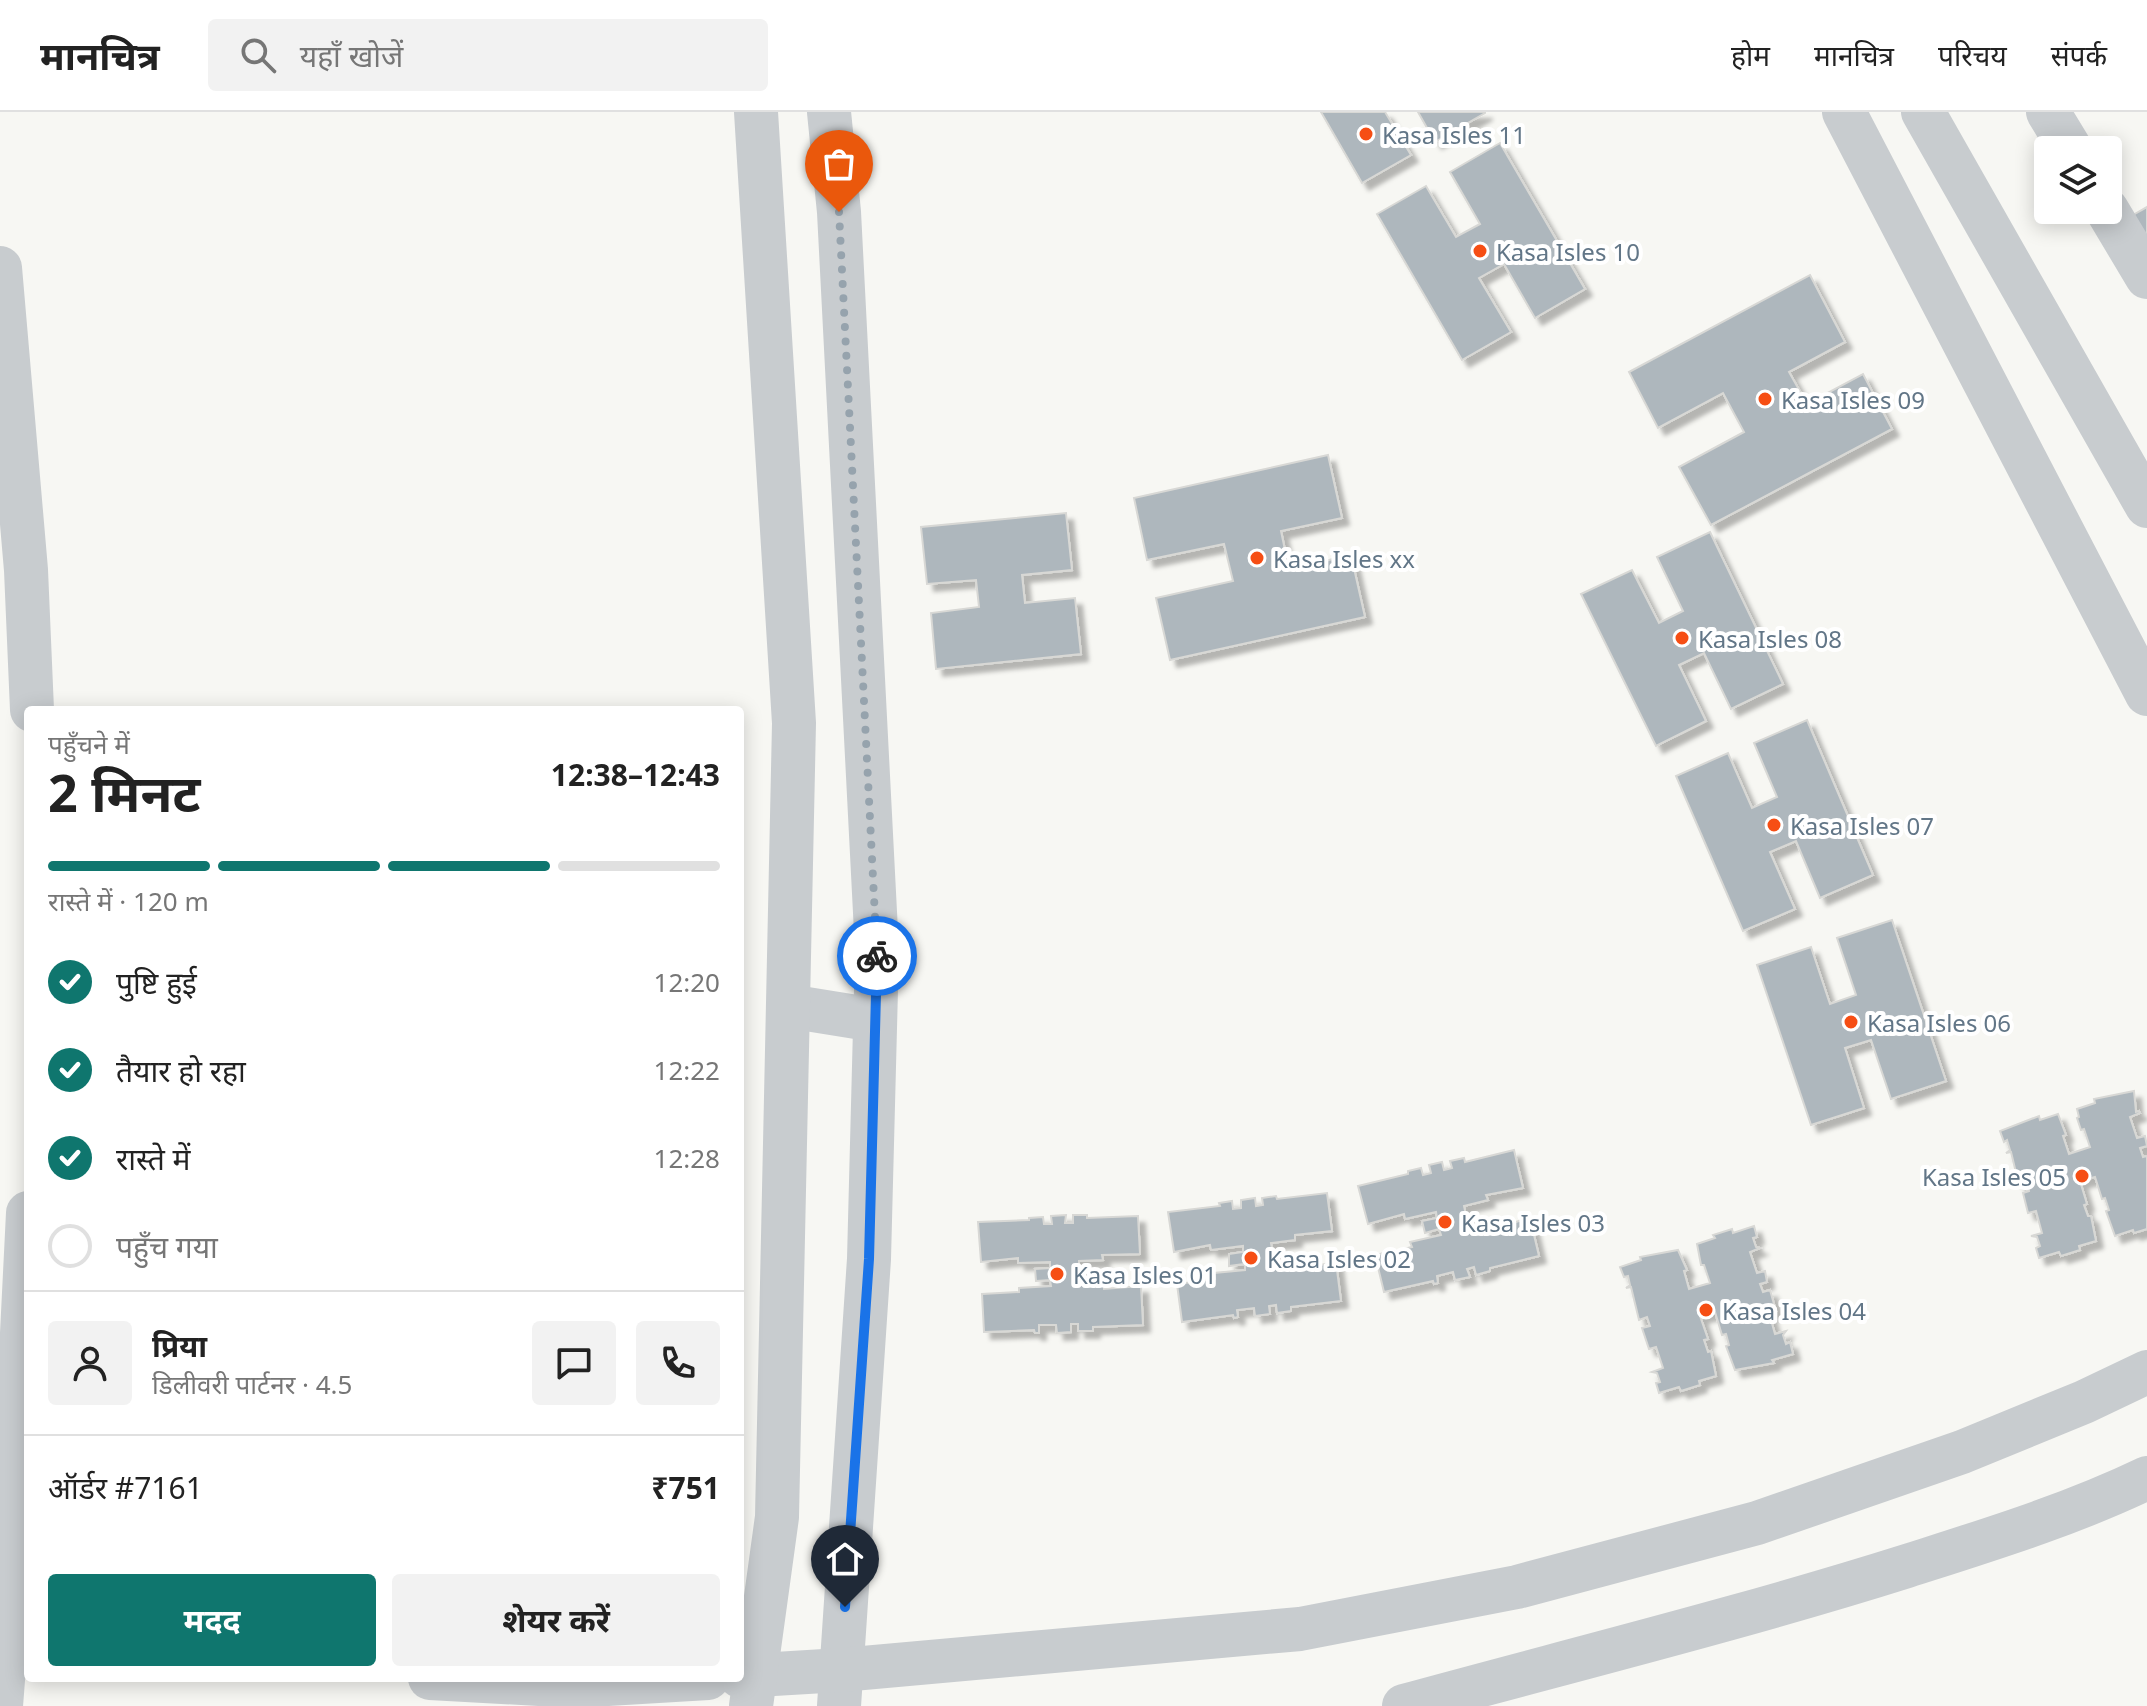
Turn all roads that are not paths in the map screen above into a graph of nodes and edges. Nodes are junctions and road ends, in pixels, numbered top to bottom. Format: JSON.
{"nodes":[{"id":1,"x":756,"y":112,"type":"edge"},
{"id":2,"x":829,"y":112,"type":"edge"},
{"id":3,"x":1844,"y":112,"type":"edge"},
{"id":4,"x":1923,"y":112,"type":"edge"},
{"id":5,"x":2048,"y":112,"type":"edge"},
{"id":6,"x":2063,"y":136,"type":"edge"},
{"id":7,"x":2115,"y":224,"type":"edge"},
{"id":8,"x":0,"y":268,"type":"edge"},
{"id":9,"x":2147,"y":277,"type":"edge"},
{"id":10,"x":2147,"y":506,"type":"edge"},
{"id":11,"x":2147,"y":694,"type":"edge"},
{"id":12,"x":32,"y":706,"type":"edge"},
{"id":13,"x":788,"y":1006,"type":"junction"},
{"id":14,"x":875,"y":1020,"type":"junction"},
{"id":15,"x":24,"y":1313,"type":"edge"},
{"id":16,"x":2147,"y":1372,"type":"edge"},
{"id":17,"x":2147,"y":1478,"type":"edge"},
{"id":18,"x":12,"y":1614,"type":"edge"},
{"id":19,"x":502,"y":1682,"type":"edge"},
{"id":20,"x":642,"y":1682,"type":"edge"},
{"id":21,"x":749,"y":1686,"type":"edge"},
{"id":22,"x":840,"y":1688,"type":"edge"},
{"id":23,"x":9,"y":1704,"type":"edge"},
{"id":24,"x":1404,"y":1706,"type":"edge"}],
"edges":[{"from":1,"to":13,"type":"street"},
{"from":2,"to":14,"type":"street"},
{"from":3,"to":11,"type":"street"},
{"from":4,"to":10,"type":"street"},
{"from":5,"to":6,"type":"street"},
{"from":7,"to":9,"type":"street"},
{"from":8,"to":12,"type":"street"},
{"from":13,"to":14,"type":"street"},
{"from":13,"to":21,"type":"street"},
{"from":14,"to":22,"type":"street"},
{"from":15,"to":18,"type":"street"},
{"from":16,"to":22,"type":"street"},
{"from":17,"to":24,"type":"street"},
{"from":18,"to":23,"type":"street"},
{"from":19,"to":20,"type":"street"},
{"from":21,"to":22,"type":"street"}]}
